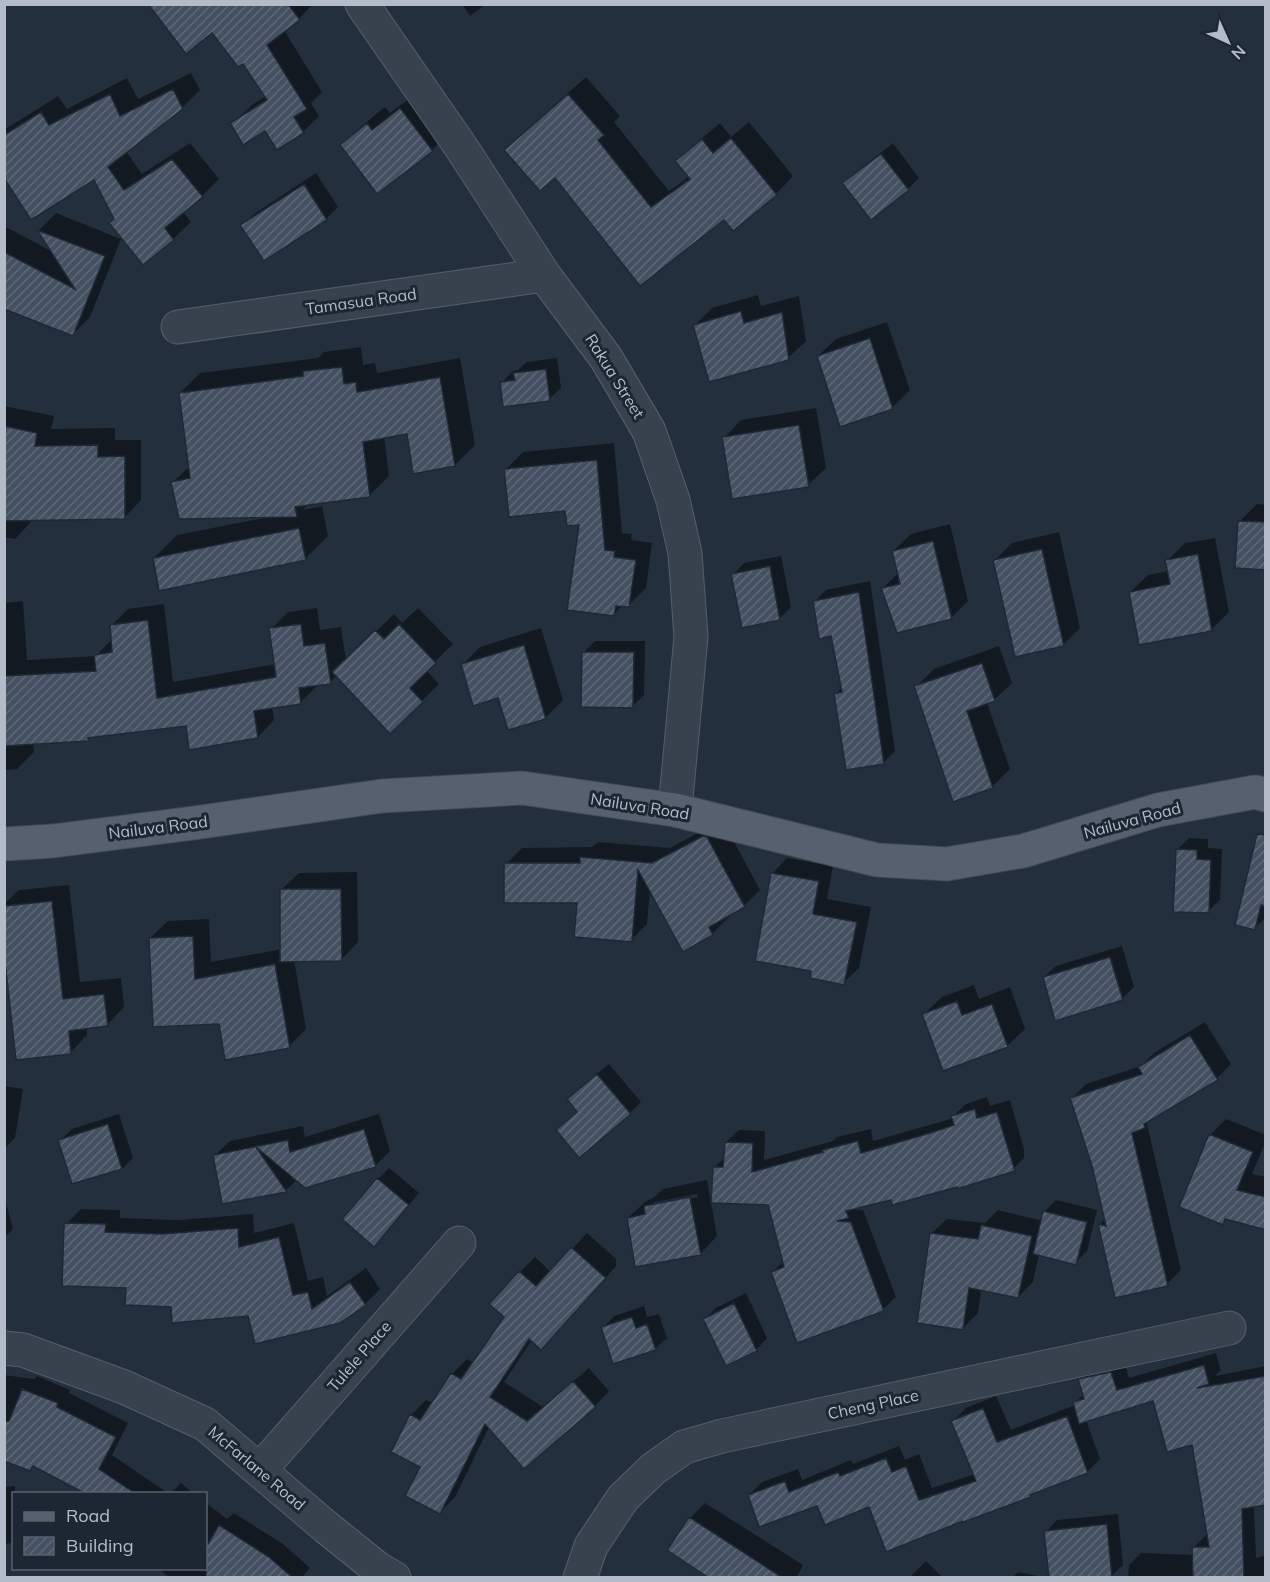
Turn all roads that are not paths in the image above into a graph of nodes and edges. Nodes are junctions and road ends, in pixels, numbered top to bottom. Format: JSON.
{"nodes":[{"id":1,"x":362,"y":4,"type":"edge"},
{"id":2,"x":544,"y":275,"type":"junction"},
{"id":3,"x":178,"y":327,"type":"dead end"},
{"id":4,"x":1266,"y":795,"type":"edge"},
{"id":5,"x":675,"y":810,"type":"junction"},
{"id":6,"x":4,"y":844,"type":"edge"},
{"id":7,"x":459,"y":1243,"type":"dead end"},
{"id":8,"x":1229,"y":1328,"type":"dead end"},
{"id":9,"x":4,"y":1348,"type":"edge"},
{"id":10,"x":260,"y":1470,"type":"junction"},
{"id":11,"x":394,"y":1578,"type":"edge"},
{"id":12,"x":580,"y":1578,"type":"edge"}],
"edges":[{"from":1,"to":2,"type":"street","name":"Rakua Street"},
{"from":2,"to":3,"type":"street","name":"Tamasua Road"},
{"from":2,"to":5,"type":"street","name":"Rakua Street"},
{"from":4,"to":5,"type":"main road","name":"Nailuva Road"},
{"from":5,"to":6,"type":"main road","name":"Nailuva Road"},
{"from":7,"to":10,"type":"street","name":"Tulele Place"},
{"from":8,"to":12,"type":"street","name":"Cheng Place"},
{"from":9,"to":10,"type":"street","name":"McFarlane Road"},
{"from":10,"to":11,"type":"street","name":"McFarlane Road"}]}
